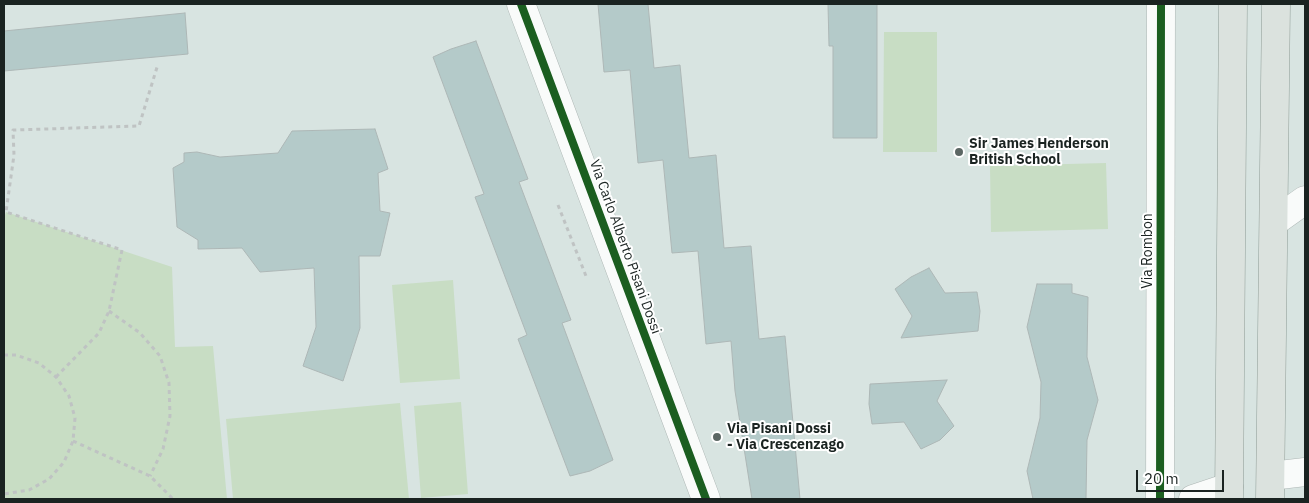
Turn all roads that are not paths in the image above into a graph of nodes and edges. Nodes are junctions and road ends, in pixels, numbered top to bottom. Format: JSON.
{"nodes":[{"id":1,"x":521,"y":4,"type":"edge"},
{"id":2,"x":1162,"y":4,"type":"edge"},
{"id":3,"x":1233,"y":4,"type":"edge"},
{"id":4,"x":1276,"y":4,"type":"edge"},
{"id":5,"x":1305,"y":200,"type":"edge"},
{"id":6,"x":1274,"y":222,"type":"junction"},
{"id":7,"x":1305,"y":472,"type":"edge"},
{"id":8,"x":1270,"y":488,"type":"edge"},
{"id":9,"x":1229,"y":493,"type":"edge"},
{"id":10,"x":706,"y":499,"type":"edge"},
{"id":11,"x":1160,"y":499,"type":"edge"},
{"id":12,"x":1193,"y":499,"type":"edge"}],
"edges":[{"from":1,"to":10,"type":"street","name":"Via Carlo Alberto Pisani Dossi"},
{"from":2,"to":11,"type":"street","name":"Via Rombon"},
{"from":3,"to":9,"type":"main road"},
{"from":4,"to":6,"type":"main road"},
{"from":5,"to":6,"type":"street"},
{"from":6,"to":8,"type":"main road"},
{"from":7,"to":8,"type":"street"},
{"from":8,"to":9,"type":"main road"},
{"from":9,"to":12,"type":"street"}]}
